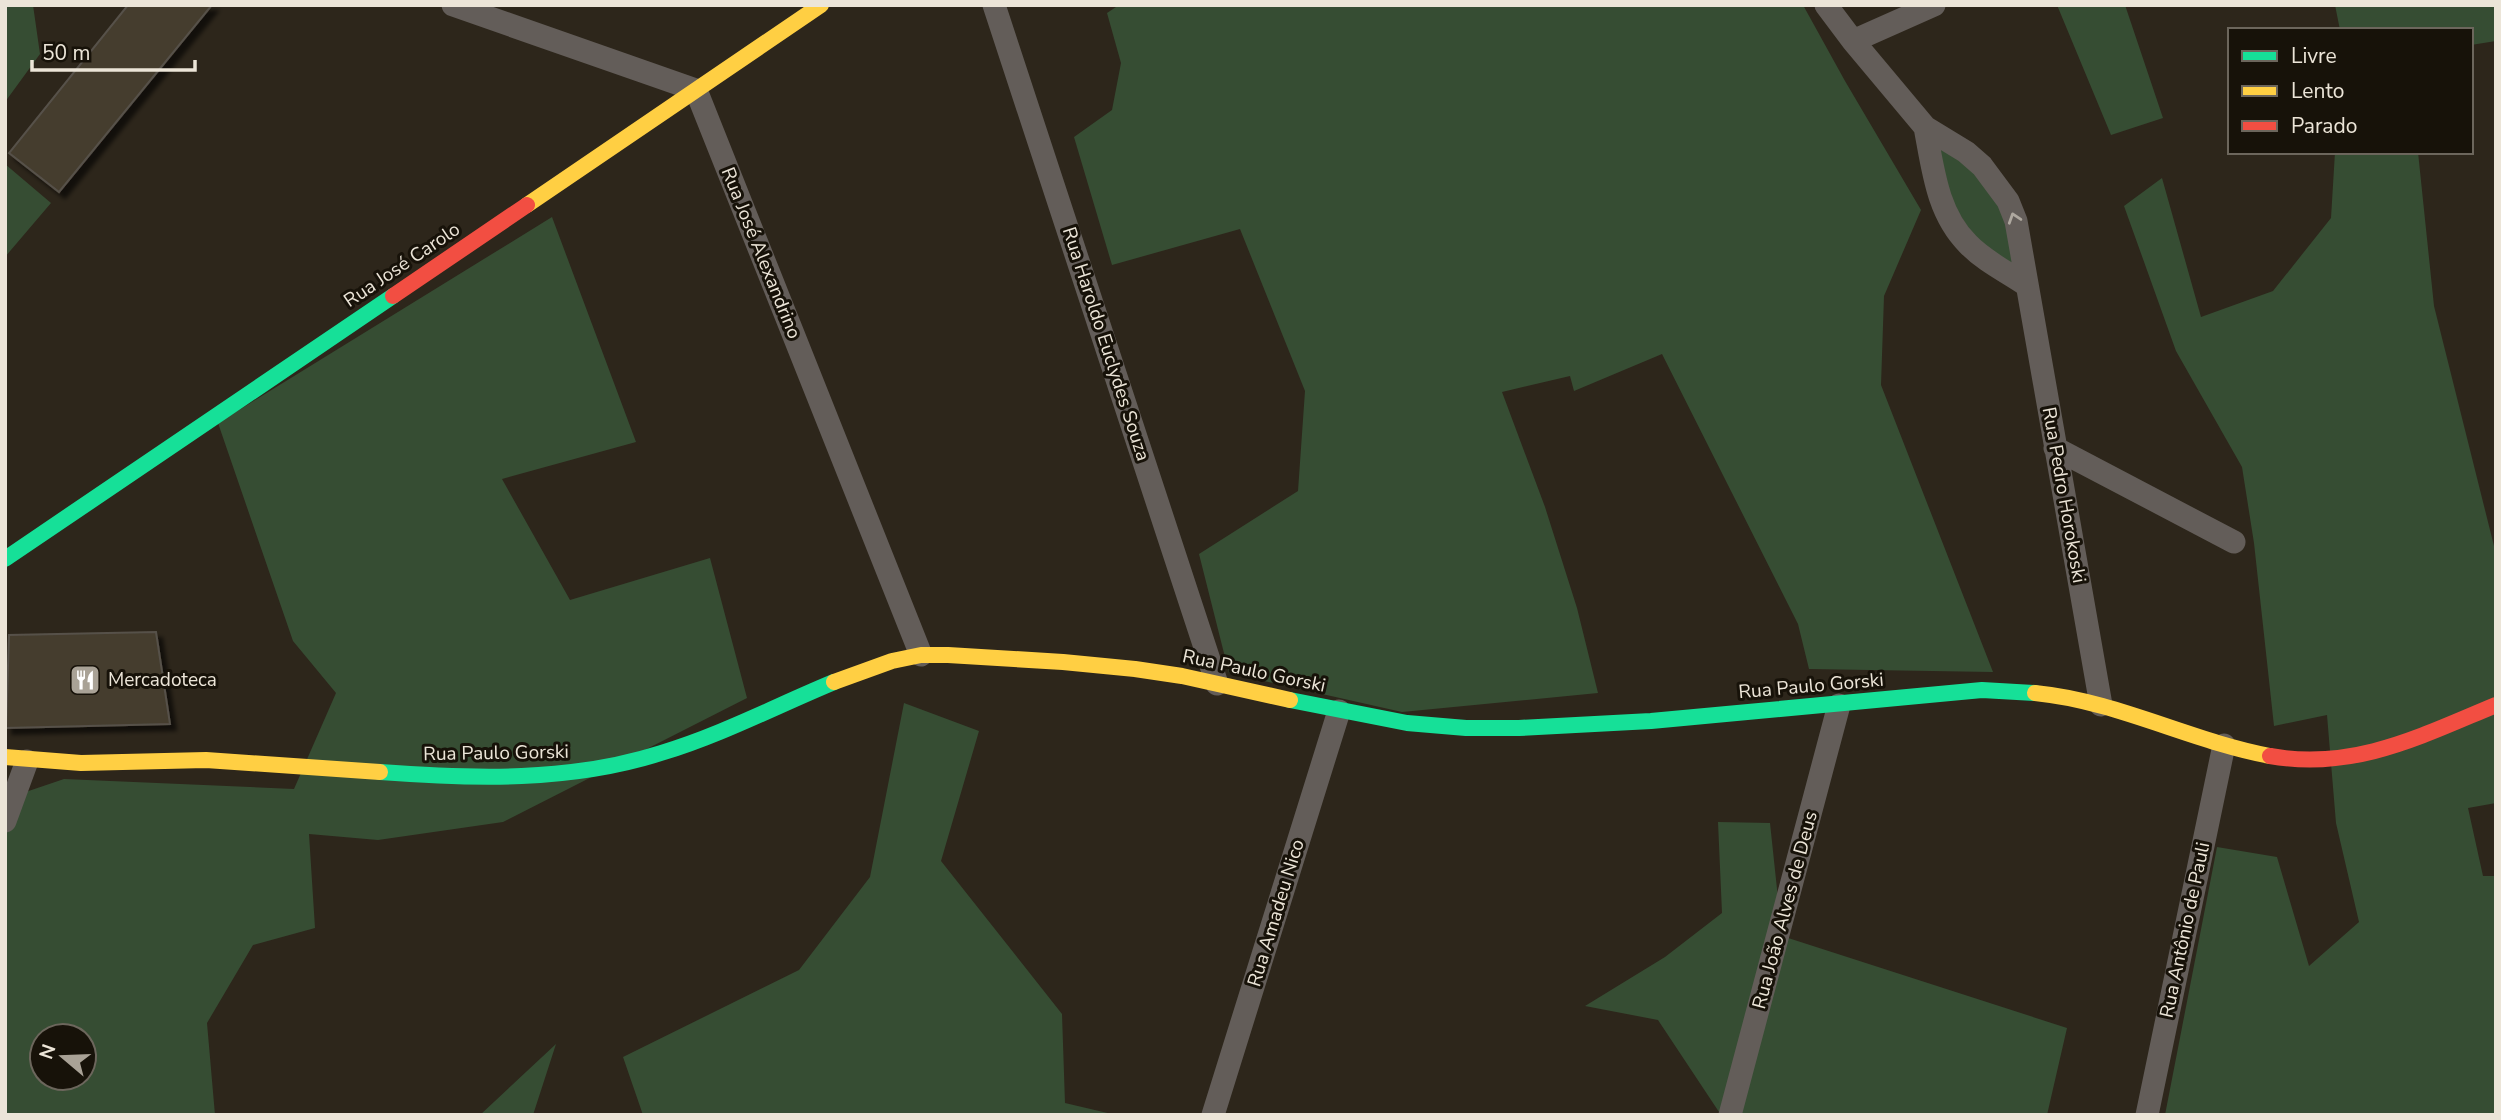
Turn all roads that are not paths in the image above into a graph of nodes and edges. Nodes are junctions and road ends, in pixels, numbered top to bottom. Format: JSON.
{"nodes":[{"id":1,"x":453,"y":5,"type":"edge"},
{"id":2,"x":821,"y":5,"type":"edge"},
{"id":3,"x":994,"y":5,"type":"edge"},
{"id":4,"x":1826,"y":5,"type":"edge"},
{"id":5,"x":1934,"y":5,"type":"edge"},
{"id":6,"x":477,"y":9,"type":"edge"},
{"id":7,"x":1853,"y":41,"type":"junction"},
{"id":8,"x":696,"y":90,"type":"junction"},
{"id":9,"x":1925,"y":127,"type":"junction"},
{"id":10,"x":2026,"y":285,"type":"junction"},
{"id":11,"x":2055,"y":448,"type":"junction"},
{"id":12,"x":2234,"y":542,"type":"dead end"},
{"id":13,"x":5,"y":559,"type":"edge"},
{"id":14,"x":921,"y":655,"type":"junction"},
{"id":15,"x":1217,"y":684,"type":"junction"},
{"id":16,"x":1839,"y":705,"type":"junction"},
{"id":17,"x":2101,"y":705,"type":"junction"},
{"id":18,"x":2496,"y":705,"type":"edge"},
{"id":19,"x":1339,"y":711,"type":"junction"},
{"id":20,"x":2224,"y":745,"type":"junction"},
{"id":21,"x":16,"y":759,"type":"edge"},
{"id":22,"x":5,"y":821,"type":"edge"},
{"id":23,"x":1213,"y":1115,"type":"edge"},
{"id":24,"x":1730,"y":1115,"type":"edge"},
{"id":25,"x":2147,"y":1115,"type":"edge"}],
"edges":[{"from":1,"to":6,"type":"street"},
{"from":2,"to":8,"type":"street","name":"Rua José Carolo"},
{"from":3,"to":15,"type":"street","name":"Rua Haroldo Euclydes Souza"},
{"from":4,"to":7,"type":"street","name":"Rua Pedro Horokoski"},
{"from":5,"to":7,"type":"street"},
{"from":6,"to":8,"type":"street"},
{"from":7,"to":9,"type":"street","name":"Rua Pedro Horokoski"},
{"from":8,"to":13,"type":"street","name":"Rua José Carolo"},
{"from":8,"to":14,"type":"street","name":"Rua José Alexandrino"},
{"from":9,"to":10,"type":"street","name":"Rua Pedro Horokoski"},
{"from":10,"to":9,"type":"street","name":"Rua Pedro Horokoski","one_way":true},
{"from":10,"to":11,"type":"street","name":"Rua Pedro Horokoski"},
{"from":11,"to":12,"type":"street"},
{"from":11,"to":17,"type":"street","name":"Rua Pedro Horokoski"},
{"from":14,"to":15,"type":"street","name":"Rua Paulo Gorski"},
{"from":14,"to":21,"type":"street","name":"Rua Paulo Gorski"},
{"from":15,"to":19,"type":"street","name":"Rua Paulo Gorski"},
{"from":16,"to":17,"type":"street","name":"Rua Paulo Gorski"},
{"from":16,"to":19,"type":"street","name":"Rua Paulo Gorski"},
{"from":16,"to":24,"type":"street","name":"Rua João Alves de Deus"},
{"from":17,"to":20,"type":"street","name":"Rua Paulo Gorski"},
{"from":18,"to":20,"type":"street","name":"Rua Paulo Gorski"},
{"from":19,"to":23,"type":"street","name":"Rua Amadeu Nico"},
{"from":20,"to":25,"type":"street","name":"Rua Antônio de Pauli"},
{"from":21,"to":22,"type":"street"}]}
